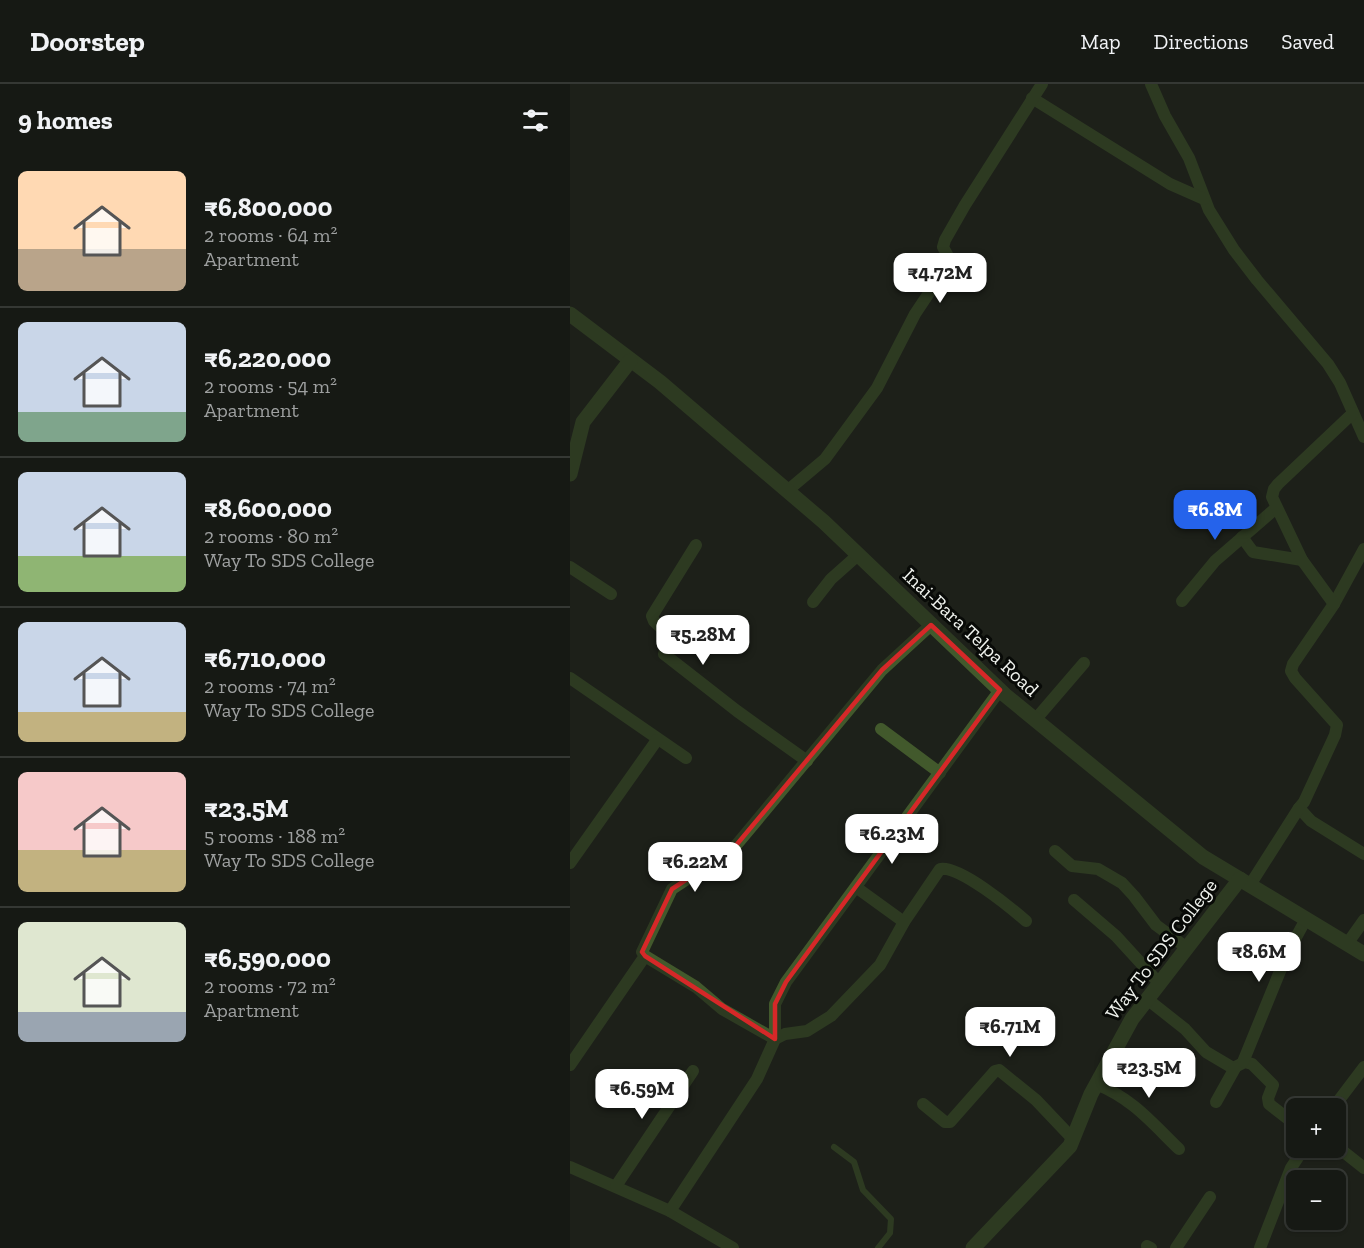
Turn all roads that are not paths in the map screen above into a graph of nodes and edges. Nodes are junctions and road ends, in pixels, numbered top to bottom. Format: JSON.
{"nodes":[{"id":1,"x":1042,"y":84,"type":"edge"},
{"id":2,"x":1151,"y":84,"type":"edge"},
{"id":3,"x":1032,"y":98,"type":"junction"},
{"id":4,"x":1204,"y":199,"type":"junction"},
{"id":5,"x":570,"y":314,"type":"edge"},
{"id":6,"x":630,"y":361,"type":"junction"},
{"id":7,"x":1353,"y":413,"type":"junction"},
{"id":8,"x":1364,"y":437,"type":"edge"},
{"id":9,"x":570,"y":474,"type":"edge"},
{"id":10,"x":787,"y":491,"type":"junction"},
{"id":11,"x":1276,"y":508,"type":"junction"},
{"id":12,"x":1242,"y":537,"type":"junction"},
{"id":13,"x":696,"y":545,"type":"dead end"},
{"id":14,"x":1364,"y":549,"type":"edge"},
{"id":15,"x":858,"y":555,"type":"junction"},
{"id":16,"x":1302,"y":560,"type":"junction"},
{"id":17,"x":570,"y":567,"type":"edge"},
{"id":18,"x":611,"y":594,"type":"dead end"},
{"id":19,"x":1182,"y":601,"type":"dead end"},
{"id":20,"x":813,"y":602,"type":"dead end"},
{"id":21,"x":1334,"y":604,"type":"junction"},
{"id":22,"x":931,"y":625,"type":"junction"},
{"id":23,"x":1084,"y":663,"type":"dead end"},
{"id":24,"x":570,"y":678,"type":"edge"},
{"id":25,"x":1000,"y":690,"type":"junction"},
{"id":26,"x":1035,"y":720,"type":"junction"},
{"id":27,"x":881,"y":729,"type":"dead end"},
{"id":28,"x":657,"y":740,"type":"junction"},
{"id":29,"x":686,"y":758,"type":"dead end"},
{"id":30,"x":807,"y":761,"type":"junction"},
{"id":31,"x":940,"y":773,"type":"junction"},
{"id":32,"x":1299,"y":808,"type":"junction"},
{"id":33,"x":1055,"y":851,"type":"dead end"},
{"id":34,"x":1364,"y":854,"type":"edge"},
{"id":35,"x":570,"y":863,"type":"edge"},
{"id":36,"x":1245,"y":882,"type":"junction"},
{"id":37,"x":857,"y":888,"type":"junction"},
{"id":38,"x":1074,"y":900,"type":"dead end"},
{"id":39,"x":1306,"y":919,"type":"junction"},
{"id":40,"x":1364,"y":920,"type":"edge"},
{"id":41,"x":1026,"y":921,"type":"dead end"},
{"id":42,"x":904,"y":922,"type":"junction"},
{"id":43,"x":1347,"y":944,"type":"junction"},
{"id":44,"x":1187,"y":948,"type":"junction"},
{"id":45,"x":1364,"y":954,"type":"edge"},
{"id":46,"x":645,"y":956,"type":"junction"},
{"id":47,"x":1159,"y":983,"type":"junction"},
{"id":48,"x":1147,"y":999,"type":"junction"},
{"id":49,"x":775,"y":1039,"type":"junction"},
{"id":50,"x":570,"y":1065,"type":"edge"},
{"id":51,"x":1239,"y":1065,"type":"junction"},
{"id":52,"x":1364,"y":1067,"type":"edge"},
{"id":53,"x":693,"y":1071,"type":"dead end"},
{"id":54,"x":1096,"y":1084,"type":"junction"},
{"id":55,"x":1341,"y":1098,"type":"edge"},
{"id":56,"x":1216,"y":1102,"type":"dead end"},
{"id":57,"x":923,"y":1104,"type":"dead end"},
{"id":58,"x":1286,"y":1117,"type":"edge"},
{"id":59,"x":1073,"y":1139,"type":"junction"},
{"id":60,"x":834,"y":1147,"type":"dead end"},
{"id":61,"x":1179,"y":1149,"type":"dead end"},
{"id":62,"x":1346,"y":1154,"type":"edge"},
{"id":63,"x":1298,"y":1158,"type":"edge"},
{"id":64,"x":570,"y":1167,"type":"edge"},
{"id":65,"x":1364,"y":1168,"type":"edge"},
{"id":66,"x":616,"y":1186,"type":"junction"},
{"id":67,"x":1210,"y":1197,"type":"dead end"},
{"id":68,"x":670,"y":1211,"type":"junction"},
{"id":69,"x":733,"y":1248,"type":"edge"},
{"id":70,"x":878,"y":1248,"type":"edge"},
{"id":71,"x":973,"y":1248,"type":"edge"},
{"id":72,"x":1176,"y":1248,"type":"edge"},
{"id":73,"x":1260,"y":1248,"type":"edge"}],
"edges":[{"from":1,"to":3,"type":"street"},
{"from":2,"to":4,"type":"street"},
{"from":3,"to":4,"type":"street"},
{"from":3,"to":10,"type":"street"},
{"from":4,"to":7,"type":"street"},
{"from":5,"to":6,"type":"street","name":"Inai-Bara Telpa Road"},
{"from":6,"to":9,"type":"street"},
{"from":6,"to":10,"type":"street","name":"Inai-Bara Telpa Road"},
{"from":7,"to":8,"type":"street"},
{"from":7,"to":11,"type":"street"},
{"from":10,"to":15,"type":"street","name":"Inai-Bara Telpa Road"},
{"from":11,"to":12,"type":"street"},
{"from":11,"to":16,"type":"street"},
{"from":12,"to":16,"type":"street"},
{"from":12,"to":19,"type":"street"},
{"from":13,"to":30,"type":"street"},
{"from":14,"to":21,"type":"street"},
{"from":15,"to":20,"type":"street"},
{"from":15,"to":22,"type":"street","name":"Inai-Bara Telpa Road"},
{"from":16,"to":21,"type":"street"},
{"from":17,"to":18,"type":"street"},
{"from":21,"to":32,"type":"street"},
{"from":22,"to":25,"type":"street","name":"Inai-Bara Telpa Road"},
{"from":22,"to":30,"type":"street"},
{"from":23,"to":26,"type":"street"},
{"from":24,"to":28,"type":"street"},
{"from":25,"to":26,"type":"street","name":"Inai-Bara Telpa Road"},
{"from":25,"to":31,"type":"street"},
{"from":26,"to":36,"type":"street","name":"Inai-Bara Telpa Road"},
{"from":27,"to":31,"type":"street"},
{"from":28,"to":29,"type":"street"},
{"from":28,"to":35,"type":"street"},
{"from":30,"to":46,"type":"street"},
{"from":31,"to":37,"type":"street"},
{"from":32,"to":34,"type":"street"},
{"from":32,"to":36,"type":"street"},
{"from":33,"to":44,"type":"street"},
{"from":36,"to":39,"type":"street","name":"Inai-Bara Telpa Road"},
{"from":36,"to":44,"type":"street","name":"Way To SDS College"},
{"from":37,"to":42,"type":"street"},
{"from":37,"to":49,"type":"street"},
{"from":38,"to":47,"type":"street"},
{"from":39,"to":43,"type":"street","name":"Inai-Bara Telpa Road"},
{"from":39,"to":51,"type":"street"},
{"from":40,"to":43,"type":"street"},
{"from":41,"to":42,"type":"street"},
{"from":42,"to":49,"type":"street"},
{"from":43,"to":45,"type":"street","name":"Inai-Bara Telpa Road"},
{"from":44,"to":47,"type":"street","name":"Way To SDS College"},
{"from":46,"to":49,"type":"street"},
{"from":46,"to":50,"type":"street"},
{"from":47,"to":48,"type":"street","name":"Way To SDS College"},
{"from":48,"to":51,"type":"street"},
{"from":48,"to":54,"type":"street","name":"Way To SDS College"},
{"from":49,"to":68,"type":"street"},
{"from":51,"to":56,"type":"street"},
{"from":51,"to":58,"type":"street"},
{"from":52,"to":55,"type":"street"},
{"from":53,"to":66,"type":"street"},
{"from":54,"to":59,"type":"street","name":"Way To SDS College"},
{"from":54,"to":61,"type":"street"},
{"from":57,"to":59,"type":"street"},
{"from":59,"to":71,"type":"street","name":"Way To SDS College"},
{"from":60,"to":70,"type":"lane"},
{"from":62,"to":65,"type":"street"},
{"from":63,"to":73,"type":"street"},
{"from":64,"to":66,"type":"street"},
{"from":66,"to":68,"type":"street"},
{"from":67,"to":72,"type":"street"},
{"from":68,"to":69,"type":"street"}]}
